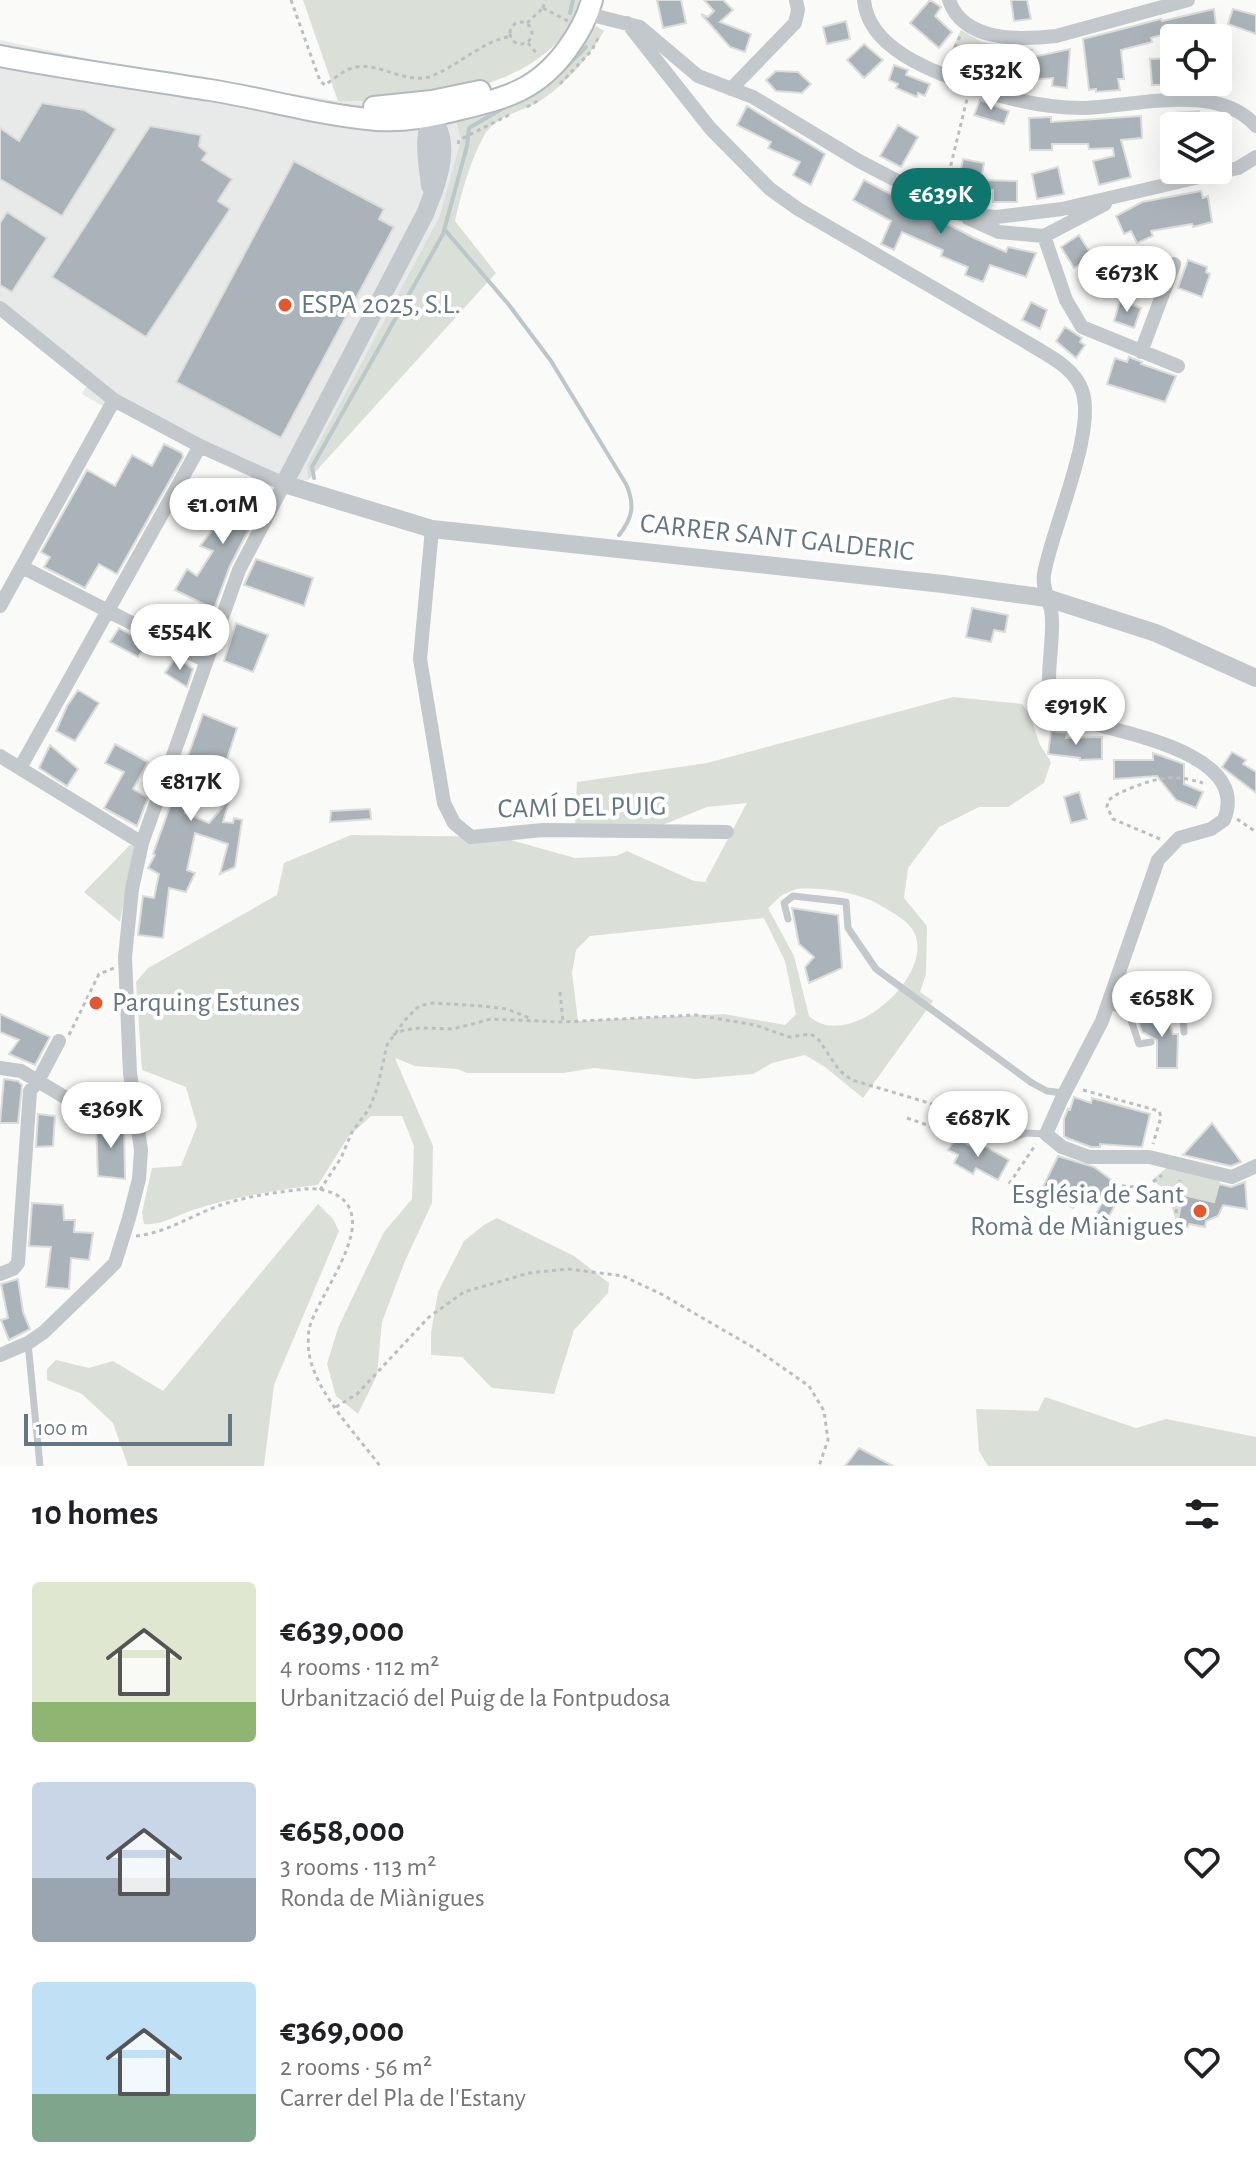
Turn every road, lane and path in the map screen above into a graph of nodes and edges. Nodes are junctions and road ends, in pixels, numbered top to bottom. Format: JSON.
{"nodes":[{"id":1,"x":291,"y":0,"type":"edge"},
{"id":2,"x":545,"y":0,"type":"edge"},
{"id":3,"x":796,"y":0,"type":"edge"},
{"id":4,"x":864,"y":0,"type":"edge"},
{"id":5,"x":949,"y":0,"type":"edge"},
{"id":6,"x":1188,"y":0,"type":"edge"},
{"id":7,"x":543,"y":8,"type":"junction"},
{"id":8,"x":587,"y":14,"type":"edge"},
{"id":9,"x":527,"y":23,"type":"junction"},
{"id":10,"x":627,"y":23,"type":"junction"},
{"id":11,"x":965,"y":24,"type":"junction"},
{"id":12,"x":511,"y":36,"type":"junction"},
{"id":13,"x":1013,"y":37,"type":"junction"},
{"id":14,"x":528,"y":42,"type":"junction"},
{"id":15,"x":569,"y":47,"type":"junction"},
{"id":16,"x":0,"y":48,"type":"edge"},
{"id":17,"x":0,"y":56,"type":"edge"},
{"id":18,"x":49,"y":63,"type":"junction"},
{"id":19,"x":545,"y":65,"type":"junction"},
{"id":20,"x":943,"y":73,"type":"junction"},
{"id":21,"x":970,"y":84,"type":"junction"},
{"id":22,"x":499,"y":87,"type":"junction"},
{"id":23,"x":731,"y":89,"type":"junction"},
{"id":24,"x":1001,"y":96,"type":"junction"},
{"id":25,"x":286,"y":104,"type":"junction"},
{"id":26,"x":469,"y":107,"type":"junction"},
{"id":27,"x":366,"y":108,"type":"junction"},
{"id":28,"x":432,"y":117,"type":"junction"},
{"id":29,"x":389,"y":120,"type":"junction"},
{"id":30,"x":1256,"y":126,"type":"edge"},
{"id":31,"x":477,"y":131,"type":"dead end"},
{"id":32,"x":448,"y":143,"type":"junction"},
{"id":33,"x":1256,"y":157,"type":"edge"},
{"id":34,"x":1122,"y":195,"type":"junction"},
{"id":35,"x":941,"y":204,"type":"junction"},
{"id":36,"x":961,"y":214,"type":"junction"},
{"id":37,"x":1044,"y":236,"type":"junction"},
{"id":38,"x":1174,"y":264,"type":"dead end"},
{"id":39,"x":0,"y":308,"type":"edge"},
{"id":40,"x":1141,"y":352,"type":"junction"},
{"id":41,"x":1178,"y":366,"type":"dead end"},
{"id":42,"x":114,"y":400,"type":"junction"},
{"id":43,"x":200,"y":446,"type":"junction"},
{"id":44,"x":284,"y":484,"type":"junction"},
{"id":45,"x":432,"y":529,"type":"junction"},
{"id":46,"x":22,"y":567,"type":"junction"},
{"id":47,"x":1049,"y":605,"type":"junction"},
{"id":48,"x":0,"y":606,"type":"edge"},
{"id":49,"x":107,"y":612,"type":"junction"},
{"id":50,"x":206,"y":661,"type":"junction"},
{"id":51,"x":1256,"y":678,"type":"edge"},
{"id":52,"x":0,"y":756,"type":"edge"},
{"id":53,"x":20,"y":768,"type":"junction"},
{"id":54,"x":1226,"y":788,"type":"junction"},
{"id":55,"x":1227,"y":813,"type":"junction"},
{"id":56,"x":727,"y":832,"type":"dead end"},
{"id":57,"x":1256,"y":832,"type":"edge"},
{"id":58,"x":142,"y":843,"type":"junction"},
{"id":59,"x":1171,"y":843,"type":"junction"},
{"id":60,"x":788,"y":919,"type":"dead end"},
{"id":61,"x":125,"y":963,"type":"junction"},
{"id":62,"x":560,"y":992,"type":"dead end"},
{"id":63,"x":1108,"y":1004,"type":"junction"},
{"id":64,"x":1128,"y":1011,"type":"junction"},
{"id":65,"x":534,"y":1020,"type":"junction"},
{"id":66,"x":563,"y":1022,"type":"junction"},
{"id":67,"x":1184,"y":1032,"type":"dead end"},
{"id":68,"x":393,"y":1035,"type":"junction"},
{"id":69,"x":59,"y":1041,"type":"joint"},
{"id":70,"x":1151,"y":1042,"type":"dead end"},
{"id":71,"x":0,"y":1068,"type":"edge"},
{"id":72,"x":38,"y":1081,"type":"junction"},
{"id":73,"x":1066,"y":1090,"type":"junction"},
{"id":74,"x":133,"y":1106,"type":"junction"},
{"id":75,"x":1046,"y":1134,"type":"junction"},
{"id":76,"x":971,"y":1139,"type":"dead end"},
{"id":77,"x":1149,"y":1157,"type":"junction"},
{"id":78,"x":1179,"y":1163,"type":"junction"},
{"id":79,"x":1256,"y":1166,"type":"edge"},
{"id":80,"x":1009,"y":1184,"type":"dead end"},
{"id":81,"x":1114,"y":1184,"type":"dead end"},
{"id":82,"x":320,"y":1190,"type":"junction"},
{"id":83,"x":1176,"y":1213,"type":"dead end"},
{"id":84,"x":124,"y":1235,"type":"junction"},
{"id":85,"x":0,"y":1274,"type":"edge"},
{"id":86,"x":28,"y":1343,"type":"junction"},
{"id":87,"x":0,"y":1355,"type":"edge"},
{"id":88,"x":336,"y":1407,"type":"junction"},
{"id":89,"x":40,"y":1466,"type":"edge"},
{"id":90,"x":380,"y":1466,"type":"edge"},
{"id":91,"x":819,"y":1466,"type":"edge"}],
"edges":[{"from":1,"to":12,"type":"path"},
{"from":2,"to":7,"type":"path"},
{"from":3,"to":23,"type":"street"},
{"from":4,"to":20,"type":"street"},
{"from":5,"to":11,"type":"street"},
{"from":6,"to":13,"type":"street"},
{"from":7,"to":8,"type":"path"},
{"from":7,"to":9,"type":"path"},
{"from":8,"to":10,"type":"street"},
{"from":8,"to":15,"type":"main road"},
{"from":9,"to":12,"type":"path"},
{"from":9,"to":14,"type":"path"},
{"from":10,"to":23,"type":"street"},
{"from":10,"to":47,"type":"street"},
{"from":11,"to":13,"type":"street"},
{"from":11,"to":20,"type":"path"},
{"from":12,"to":14,"type":"path"},
{"from":13,"to":24,"type":"path"},
{"from":14,"to":19,"type":"path"},
{"from":15,"to":19,"type":"main road"},
{"from":15,"to":26,"type":"main road"},
{"from":16,"to":18,"type":"main road"},
{"from":17,"to":18,"type":"main road"},
{"from":18,"to":25,"type":"main road"},
{"from":19,"to":22,"type":"main road"},
{"from":20,"to":21,"type":"street"},
{"from":21,"to":24,"type":"street"},
{"from":21,"to":35,"type":"path"},
{"from":22,"to":27,"type":"main road"},
{"from":22,"to":28,"type":"street"},
{"from":23,"to":35,"type":"street"},
{"from":24,"to":30,"type":"street"},
{"from":25,"to":27,"type":"main road"},
{"from":25,"to":29,"type":"main road"},
{"from":26,"to":28,"type":"main road"},
{"from":26,"to":32,"type":"street"},
{"from":27,"to":28,"type":"street"},
{"from":28,"to":29,"type":"main road"},
{"from":28,"to":32,"type":"street"},
{"from":29,"to":32,"type":"street"},
{"from":31,"to":32,"type":"path"},
{"from":32,"to":44,"type":"street"},
{"from":33,"to":34,"type":"street"},
{"from":34,"to":36,"type":"street"},
{"from":34,"to":37,"type":"street"},
{"from":35,"to":36,"type":"street"},
{"from":36,"to":37,"type":"street"},
{"from":37,"to":40,"type":"street"},
{"from":38,"to":40,"type":"street"},
{"from":39,"to":42,"type":"street"},
{"from":40,"to":41,"type":"street"},
{"from":42,"to":43,"type":"street"},
{"from":42,"to":46,"type":"street"},
{"from":43,"to":44,"type":"street"},
{"from":43,"to":49,"type":"street"},
{"from":44,"to":45,"type":"street","name":"CARRER SANT GALDERIC"},
{"from":44,"to":50,"type":"street"},
{"from":45,"to":47,"type":"street","name":"CARRER SANT GALDERIC"},
{"from":45,"to":56,"type":"street","name":"CAMÍ DEL PUIG"},
{"from":46,"to":48,"type":"street"},
{"from":46,"to":49,"type":"street"},
{"from":47,"to":51,"type":"street","name":"CARRER SANT GALDERIC"},
{"from":47,"to":54,"type":"street"},
{"from":49,"to":50,"type":"street"},
{"from":49,"to":53,"type":"street"},
{"from":50,"to":58,"type":"street"},
{"from":52,"to":53,"type":"street"},
{"from":53,"to":58,"type":"street"},
{"from":54,"to":55,"type":"street"},
{"from":54,"to":59,"type":"path"},
{"from":55,"to":57,"type":"path"},
{"from":55,"to":59,"type":"street"},
{"from":58,"to":61,"type":"street"},
{"from":59,"to":63,"type":"street"},
{"from":60,"to":73,"type":"lane"},
{"from":61,"to":69,"type":"path"},
{"from":61,"to":74,"type":"street"},
{"from":62,"to":66,"type":"path"},
{"from":63,"to":64,"type":"lane"},
{"from":63,"to":73,"type":"street"},
{"from":64,"to":67,"type":"lane"},
{"from":64,"to":70,"type":"lane"},
{"from":65,"to":66,"type":"path"},
{"from":65,"to":68,"type":"path"},
{"from":65,"to":68,"type":"path"},
{"from":66,"to":75,"type":"path"},
{"from":68,"to":82,"type":"path"},
{"from":69,"to":72,"type":"street"},
{"from":71,"to":72,"type":"street"},
{"from":72,"to":74,"type":"street"},
{"from":72,"to":85,"type":"street"},
{"from":73,"to":75,"type":"street"},
{"from":73,"to":77,"type":"path"},
{"from":74,"to":84,"type":"street"},
{"from":75,"to":76,"type":"lane"},
{"from":75,"to":77,"type":"street"},
{"from":75,"to":80,"type":"path"},
{"from":77,"to":78,"type":"street"},
{"from":78,"to":79,"type":"street"},
{"from":78,"to":81,"type":"path"},
{"from":78,"to":83,"type":"path"},
{"from":82,"to":84,"type":"path"},
{"from":82,"to":88,"type":"path"},
{"from":84,"to":86,"type":"street"},
{"from":86,"to":87,"type":"street"},
{"from":86,"to":89,"type":"lane"},
{"from":88,"to":90,"type":"path"},
{"from":88,"to":91,"type":"path"}]}
